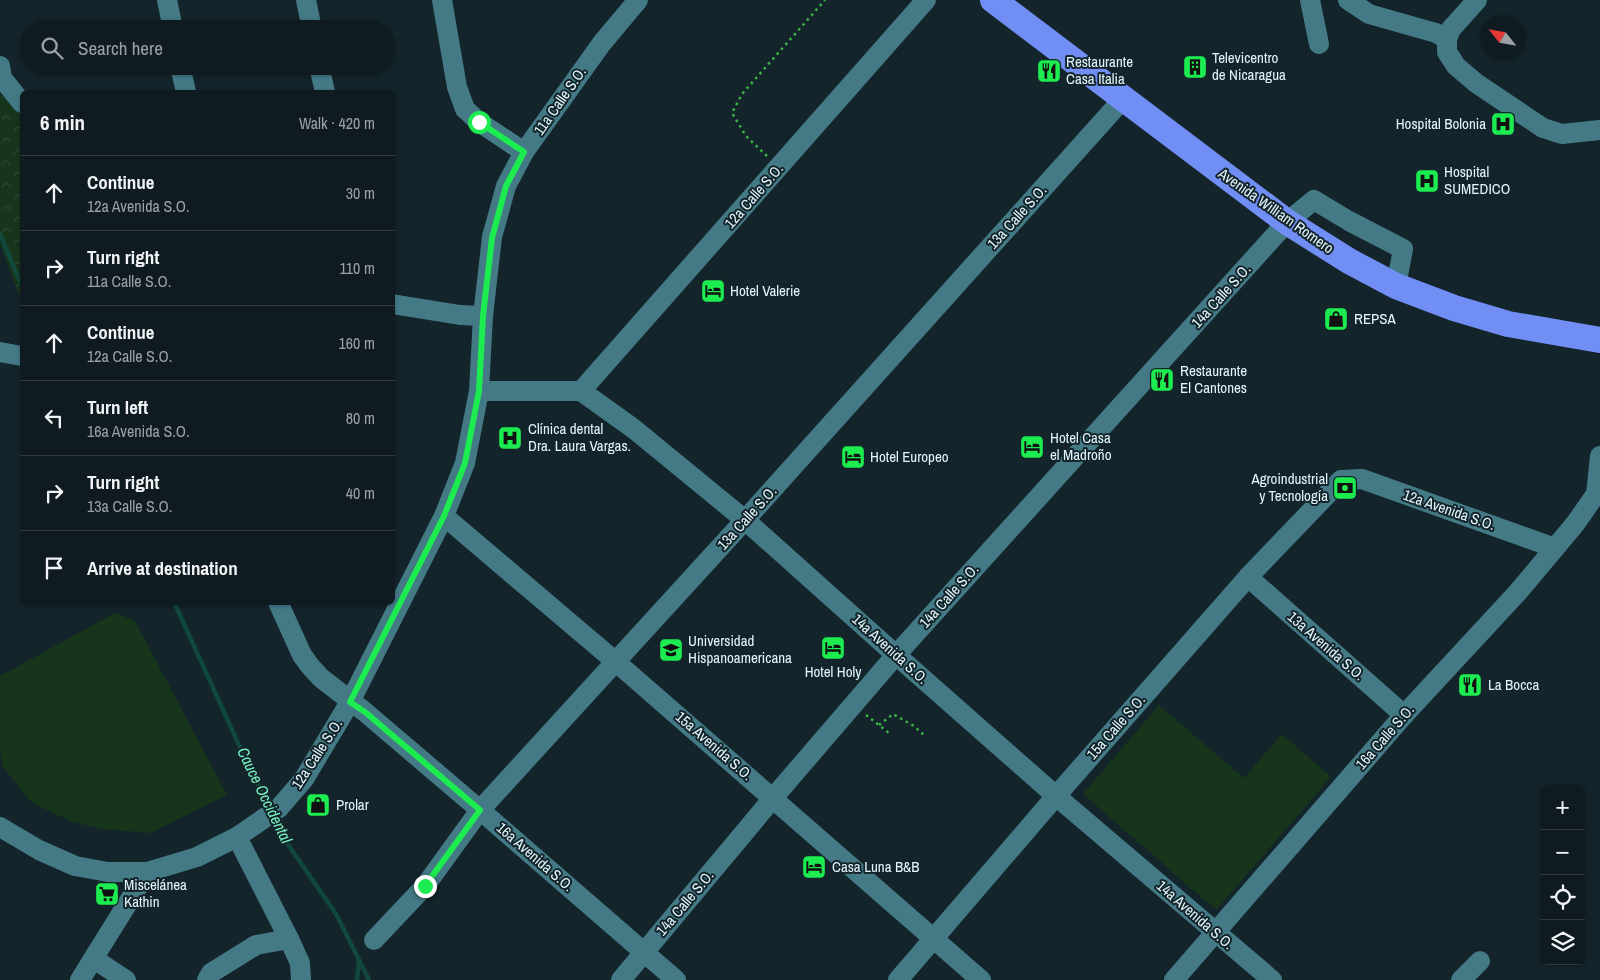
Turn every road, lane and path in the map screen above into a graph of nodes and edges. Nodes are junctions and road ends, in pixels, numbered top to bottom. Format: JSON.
{"nodes":[{"id":1,"x":167,"y":0,"type":"edge"},
{"id":2,"x":306,"y":0,"type":"edge"},
{"id":3,"x":442,"y":0,"type":"edge"},
{"id":4,"x":638,"y":0,"type":"edge"},
{"id":5,"x":825,"y":0,"type":"edge"},
{"id":6,"x":926,"y":0,"type":"edge"},
{"id":7,"x":993,"y":0,"type":"edge"},
{"id":8,"x":1310,"y":0,"type":"edge"},
{"id":9,"x":1348,"y":0,"type":"edge"},
{"id":10,"x":1477,"y":0,"type":"edge"},
{"id":11,"x":171,"y":20,"type":"edge"},
{"id":12,"x":310,"y":20,"type":"edge"},
{"id":13,"x":1447,"y":39,"type":"junction"},
{"id":14,"x":1319,"y":44,"type":"dead end"},
{"id":15,"x":0,"y":66,"type":"edge"},
{"id":16,"x":182,"y":75,"type":"edge"},
{"id":17,"x":321,"y":75,"type":"edge"},
{"id":18,"x":186,"y":90,"type":"edge"},
{"id":19,"x":325,"y":90,"type":"edge"},
{"id":20,"x":1123,"y":99,"type":"junction"},
{"id":21,"x":20,"y":100,"type":"edge"},
{"id":22,"x":1600,"y":130,"type":"edge"},
{"id":23,"x":524,"y":152,"type":"junction"},
{"id":24,"x":779,"y":167,"type":"junction"},
{"id":25,"x":1287,"y":222,"type":"junction"},
{"id":26,"x":1396,"y":286,"type":"junction"},
{"id":27,"x":395,"y":304,"type":"edge"},
{"id":28,"x":483,"y":316,"type":"junction"},
{"id":29,"x":1600,"y":340,"type":"edge"},
{"id":30,"x":0,"y":352,"type":"edge"},
{"id":31,"x":20,"y":356,"type":"edge"},
{"id":32,"x":479,"y":391,"type":"junction"},
{"id":33,"x":581,"y":391,"type":"junction"},
{"id":34,"x":1600,"y":456,"type":"edge"},
{"id":35,"x":1341,"y":480,"type":"joint"},
{"id":36,"x":1598,"y":495,"type":"edge"},
{"id":37,"x":444,"y":516,"type":"junction"},
{"id":38,"x":745,"y":520,"type":"junction"},
{"id":39,"x":1555,"y":548,"type":"junction"},
{"id":40,"x":1248,"y":577,"type":"junction"},
{"id":41,"x":279,"y":605,"type":"edge"},
{"id":42,"x":896,"y":655,"type":"junction"},
{"id":43,"x":616,"y":662,"type":"junction"},
{"id":44,"x":350,"y":702,"type":"junction"},
{"id":45,"x":853,"y":704,"type":"junction"},
{"id":46,"x":1404,"y":715,"type":"junction"},
{"id":47,"x":879,"y":725,"type":"junction"},
{"id":48,"x":889,"y":733,"type":"dead end"},
{"id":49,"x":926,"y":737,"type":"dead end"},
{"id":50,"x":1056,"y":796,"type":"junction"},
{"id":51,"x":773,"y":798,"type":"junction"},
{"id":52,"x":480,"y":810,"type":"junction"},
{"id":53,"x":0,"y":826,"type":"edge"},
{"id":54,"x":237,"y":837,"type":"junction"},
{"id":55,"x":147,"y":872,"type":"junction"},
{"id":56,"x":1215,"y":933,"type":"junction"},
{"id":57,"x":289,"y":939,"type":"junction"},
{"id":58,"x":934,"y":939,"type":"junction"},
{"id":59,"x":374,"y":940,"type":"dead end"},
{"id":60,"x":644,"y":952,"type":"junction"},
{"id":61,"x":94,"y":959,"type":"junction"},
{"id":62,"x":1480,"y":961,"type":"dead end"},
{"id":63,"x":80,"y":980,"type":"edge"},
{"id":64,"x":126,"y":980,"type":"edge"},
{"id":65,"x":206,"y":980,"type":"edge"},
{"id":66,"x":301,"y":980,"type":"edge"},
{"id":67,"x":621,"y":980,"type":"edge"},
{"id":68,"x":676,"y":980,"type":"edge"},
{"id":69,"x":898,"y":980,"type":"edge"},
{"id":70,"x":981,"y":980,"type":"edge"},
{"id":71,"x":1174,"y":980,"type":"edge"},
{"id":72,"x":1272,"y":980,"type":"edge"},
{"id":73,"x":1461,"y":980,"type":"edge"}],
"edges":[{"from":1,"to":11,"type":"street"},
{"from":2,"to":12,"type":"street"},
{"from":3,"to":23,"type":"street"},
{"from":4,"to":23,"type":"street","name":"11a Calle S.O."},
{"from":5,"to":24,"type":"path"},
{"from":6,"to":24,"type":"street","name":"12a Calle S.O."},
{"from":7,"to":20,"type":"main road","name":"Avenida William Romero"},
{"from":8,"to":14,"type":"street"},
{"from":9,"to":13,"type":"street"},
{"from":10,"to":13,"type":"street"},
{"from":13,"to":22,"type":"street"},
{"from":15,"to":21,"type":"street"},
{"from":16,"to":18,"type":"street"},
{"from":17,"to":19,"type":"street"},
{"from":20,"to":25,"type":"main road","name":"Avenida William Romero"},
{"from":20,"to":38,"type":"street","name":"13a Calle S.O."},
{"from":23,"to":28,"type":"street","name":"11a Calle S.O."},
{"from":24,"to":33,"type":"street","name":"12a Calle S.O."},
{"from":25,"to":26,"type":"main road","name":"Avenida William Romero"},
{"from":25,"to":26,"type":"street","name":"14a Calle S.O."},
{"from":25,"to":42,"type":"street","name":"14a Calle S.O."},
{"from":26,"to":29,"type":"main road","name":"Avenida William Romero"},
{"from":27,"to":28,"type":"street"},
{"from":28,"to":32,"type":"street","name":"11a Calle S.O."},
{"from":30,"to":31,"type":"street"},
{"from":32,"to":33,"type":"street"},
{"from":32,"to":37,"type":"street","name":"12a Calle S.O."},
{"from":33,"to":38,"type":"street","name":"14a Avenida S.O."},
{"from":34,"to":36,"type":"street"},
{"from":35,"to":39,"type":"street","name":"12a Avenida S.O."},
{"from":35,"to":40,"type":"street","name":"15a Calle S.O."},
{"from":36,"to":39,"type":"street","name":"16a Calle S.O."},
{"from":37,"to":43,"type":"street","name":"15a Avenida S.O."},
{"from":37,"to":44,"type":"street","name":"12a Calle S.O."},
{"from":38,"to":42,"type":"street","name":"14a Avenida S.O."},
{"from":38,"to":43,"type":"street","name":"13a Calle S.O."},
{"from":39,"to":46,"type":"street","name":"16a Calle S.O."},
{"from":40,"to":46,"type":"street","name":"13a Avenida S.O."},
{"from":40,"to":50,"type":"street","name":"15a Calle S.O."},
{"from":41,"to":44,"type":"street","name":"16a Avenida S.O."},
{"from":42,"to":45,"type":"street","name":"14a Calle S.O."},
{"from":42,"to":50,"type":"street","name":"14a Avenida S.O."},
{"from":43,"to":51,"type":"street","name":"15a Avenida S.O."},
{"from":43,"to":52,"type":"street","name":"13a Calle S.O."},
{"from":44,"to":52,"type":"street","name":"16a Avenida S.O."},
{"from":44,"to":54,"type":"street","name":"12a Calle S.O."},
{"from":45,"to":47,"type":"path"},
{"from":45,"to":51,"type":"street","name":"14a Calle S.O."},
{"from":46,"to":56,"type":"street","name":"16a Calle S.O."},
{"from":47,"to":48,"type":"path"},
{"from":47,"to":49,"type":"path"},
{"from":50,"to":56,"type":"street","name":"14a Avenida S.O."},
{"from":50,"to":58,"type":"street","name":"15a Calle S.O."},
{"from":51,"to":58,"type":"street","name":"15a Avenida S.O."},
{"from":51,"to":60,"type":"street","name":"14a Calle S.O."},
{"from":52,"to":59,"type":"street","name":"13a Calle S.O."},
{"from":52,"to":60,"type":"street","name":"16a Avenida S.O."},
{"from":53,"to":55,"type":"street","name":"12a Calle S.O."},
{"from":54,"to":55,"type":"street","name":"12a Calle S.O."},
{"from":54,"to":57,"type":"street"},
{"from":55,"to":61,"type":"street"},
{"from":56,"to":71,"type":"street","name":"16a Calle S.O."},
{"from":56,"to":72,"type":"street","name":"14a Avenida S.O."},
{"from":57,"to":65,"type":"street"},
{"from":57,"to":66,"type":"street"},
{"from":58,"to":69,"type":"street","name":"15a Calle S.O."},
{"from":58,"to":70,"type":"street","name":"15a Avenida S.O."},
{"from":60,"to":67,"type":"street","name":"14a Calle S.O."},
{"from":60,"to":68,"type":"street","name":"16a Avenida S.O."},
{"from":61,"to":63,"type":"street"},
{"from":61,"to":64,"type":"street"},
{"from":62,"to":73,"type":"street"}]}
